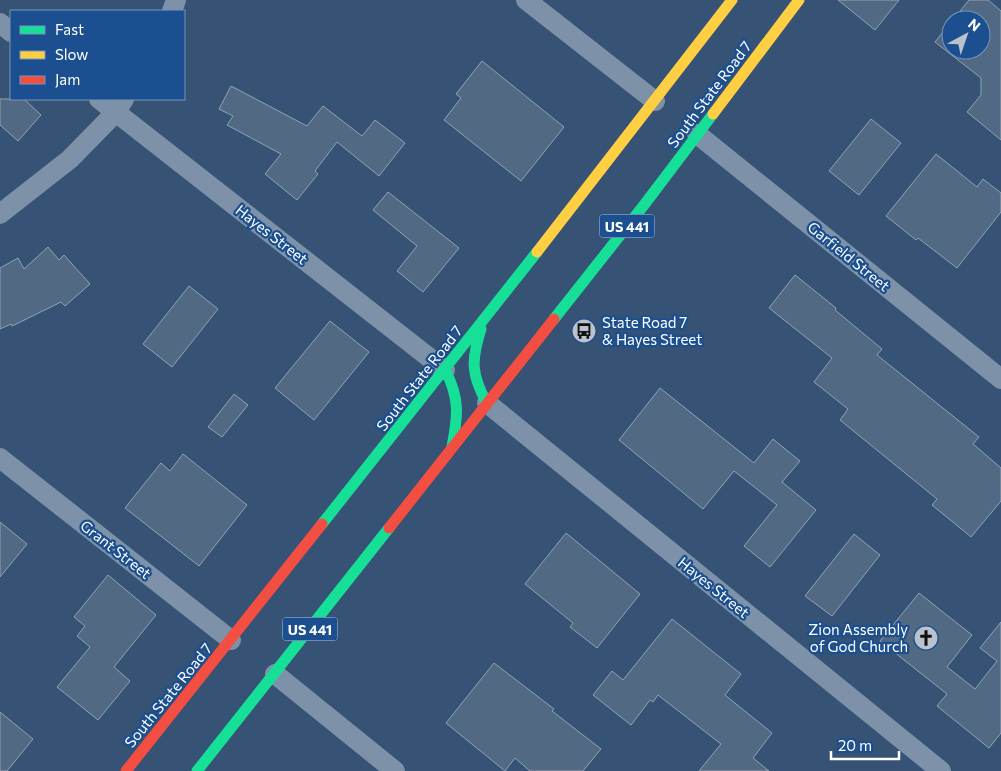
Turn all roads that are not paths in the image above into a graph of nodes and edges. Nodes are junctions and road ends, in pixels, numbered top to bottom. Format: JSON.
{"nodes":[{"id":1,"x":526,"y":0,"type":"edge"},
{"id":2,"x":732,"y":0,"type":"edge"},
{"id":3,"x":799,"y":0,"type":"edge"},
{"id":4,"x":0,"y":23,"type":"edge"},
{"id":5,"x":10,"y":31,"type":"edge"},
{"id":6,"x":102,"y":100,"type":"edge"},
{"id":7,"x":655,"y":102,"type":"junction"},
{"id":8,"x":120,"y":105,"type":"edge"},
{"id":9,"x":697,"y":134,"type":"junction"},
{"id":10,"x":0,"y":214,"type":"edge"},
{"id":11,"x":484,"y":320,"type":"junction"},
{"id":12,"x":445,"y":370,"type":"junction"},
{"id":13,"x":1001,"y":379,"type":"edge"},
{"id":14,"x":487,"y":403,"type":"junction"},
{"id":15,"x":452,"y":448,"type":"junction"},
{"id":16,"x":0,"y":458,"type":"edge"},
{"id":17,"x":231,"y":640,"type":"junction"},
{"id":18,"x":275,"y":674,"type":"junction"},
{"id":19,"x":126,"y":771,"type":"edge"},
{"id":20,"x":197,"y":771,"type":"edge"},
{"id":21,"x":395,"y":771,"type":"edge"},
{"id":22,"x":941,"y":771,"type":"edge"}],
"edges":[{"from":1,"to":7,"type":"street"},
{"from":2,"to":7,"type":"main road","name":"South State Road 7"},
{"from":3,"to":9,"type":"main road","name":"South State Road 7","number":"US 441"},
{"from":4,"to":5,"type":"street"},
{"from":6,"to":8,"type":"street","name":"Hayes Street"},
{"from":7,"to":11,"type":"main road","name":"South State Road 7"},
{"from":8,"to":10,"type":"street"},
{"from":8,"to":12,"type":"street","name":"Hayes Street"},
{"from":9,"to":13,"type":"street","name":"Garfield Street"},
{"from":9,"to":14,"type":"main road","name":"South State Road 7","number":"US 441"},
{"from":11,"to":12,"type":"main road","name":"South State Road 7"},
{"from":11,"to":14,"type":"main road"},
{"from":12,"to":15,"type":"main road"},
{"from":12,"to":17,"type":"main road","name":"South State Road 7"},
{"from":14,"to":15,"type":"main road","name":"South State Road 7","number":"US 441"},
{"from":14,"to":22,"type":"street","name":"Hayes Street"},
{"from":15,"to":18,"type":"main road","name":"South State Road 7","number":"US 441"},
{"from":16,"to":17,"type":"street","name":"Grant Street"},
{"from":17,"to":19,"type":"main road","name":"South State Road 7"},
{"from":18,"to":20,"type":"main road","name":"South State Road 7","number":"US 441"},
{"from":18,"to":21,"type":"street"}]}
